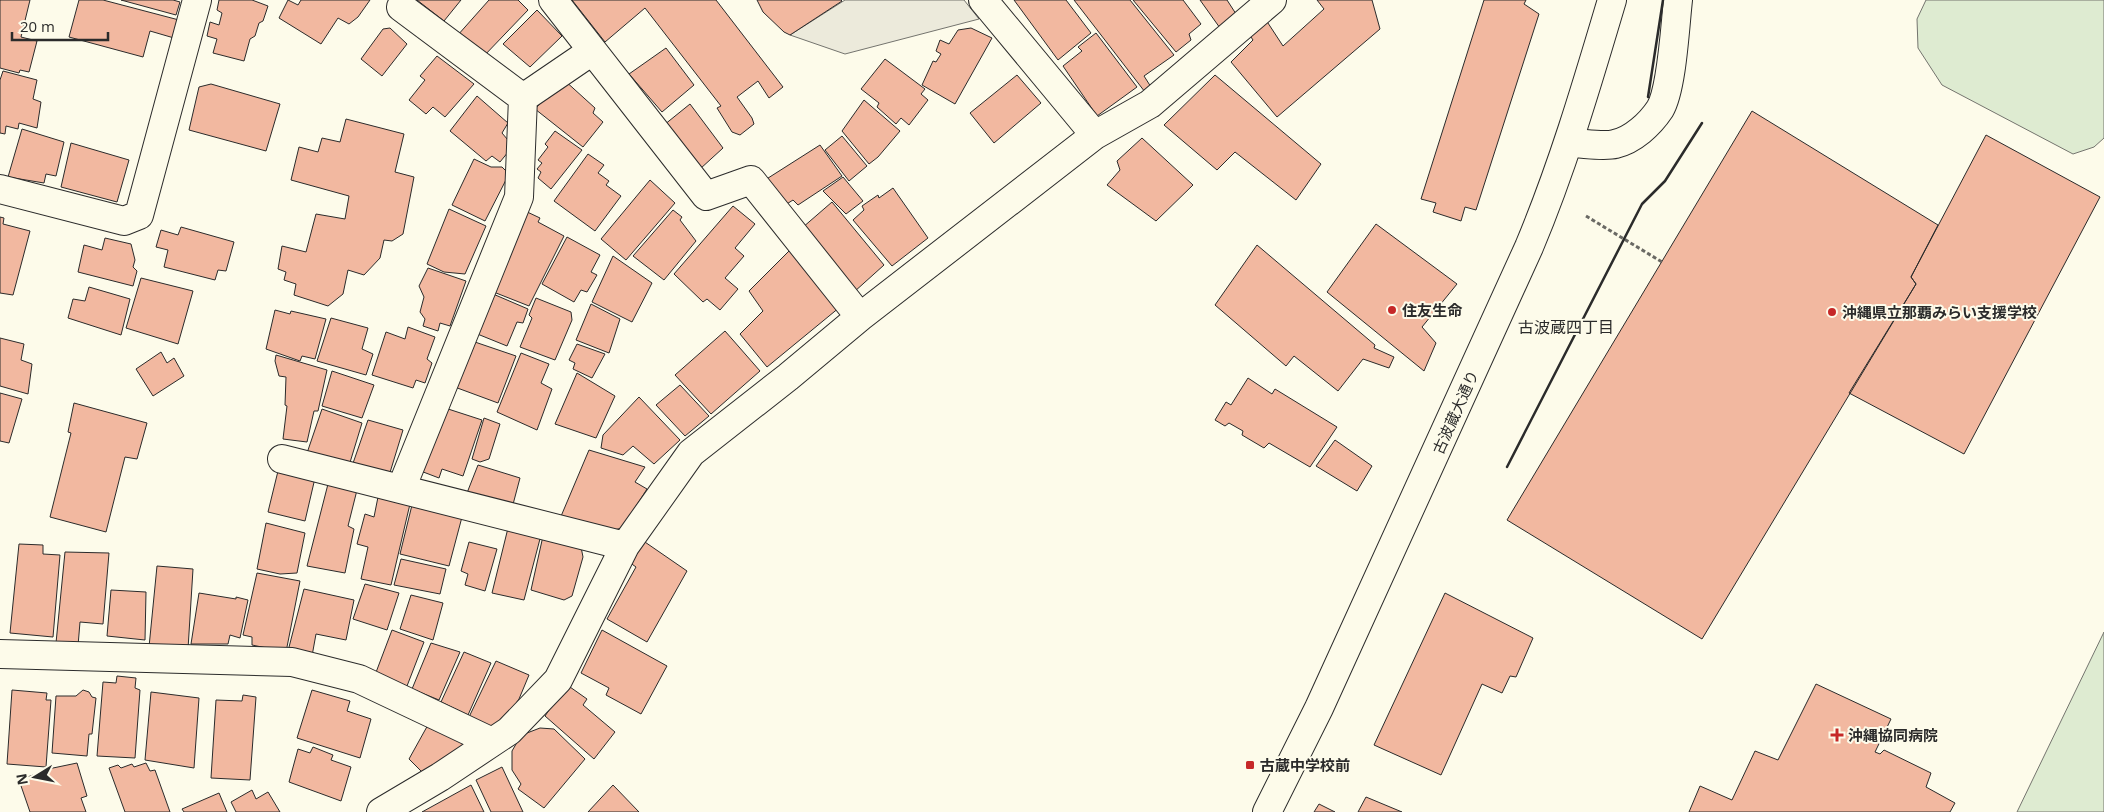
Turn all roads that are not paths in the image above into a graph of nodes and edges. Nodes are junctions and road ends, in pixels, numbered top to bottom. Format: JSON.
{"nodes":[{"id":1,"x":197,"y":0,"type":"edge"},
{"id":2,"x":553,"y":0,"type":"edge"},
{"id":3,"x":983,"y":0,"type":"edge"},
{"id":4,"x":1272,"y":0,"type":"edge"},
{"id":5,"x":1612,"y":0,"type":"edge"},
{"id":6,"x":1678,"y":0,"type":"edge"},
{"id":7,"x":401,"y":7,"type":"dead end"},
{"id":8,"x":592,"y":51,"type":"junction"},
{"id":9,"x":523,"y":98,"type":"junction"},
{"id":10,"x":1095,"y":134,"type":"junction"},
{"id":11,"x":1570,"y":143,"type":"junction"},
{"id":12,"x":0,"y":189,"type":"edge"},
{"id":13,"x":860,"y":317,"type":"junction"},
{"id":14,"x":282,"y":459,"type":"dead end"},
{"id":15,"x":401,"y":489,"type":"junction"},
{"id":16,"x":625,"y":546,"type":"junction"},
{"id":17,"x":0,"y":654,"type":"edge"},
{"id":18,"x":492,"y":742,"type":"junction"},
{"id":19,"x":381,"y":812,"type":"edge"},
{"id":20,"x":1267,"y":812,"type":"edge"}],
"edges":[{"from":1,"to":12,"type":"main road"},
{"from":2,"to":8,"type":"main road"},
{"from":3,"to":10,"type":"main road"},
{"from":4,"to":10,"type":"main road"},
{"from":5,"to":11,"type":"main road","name":"古波蔵大通り"},
{"from":6,"to":11,"type":"main road"},
{"from":7,"to":9,"type":"main road"},
{"from":8,"to":9,"type":"main road"},
{"from":8,"to":13,"type":"main road"},
{"from":9,"to":15,"type":"main road"},
{"from":10,"to":13,"type":"main road"},
{"from":11,"to":20,"type":"main road","name":"古波蔵大通り"},
{"from":13,"to":16,"type":"main road"},
{"from":14,"to":15,"type":"main road"},
{"from":15,"to":16,"type":"main road"},
{"from":16,"to":18,"type":"main road"},
{"from":17,"to":18,"type":"main road"},
{"from":18,"to":19,"type":"main road"}]}
